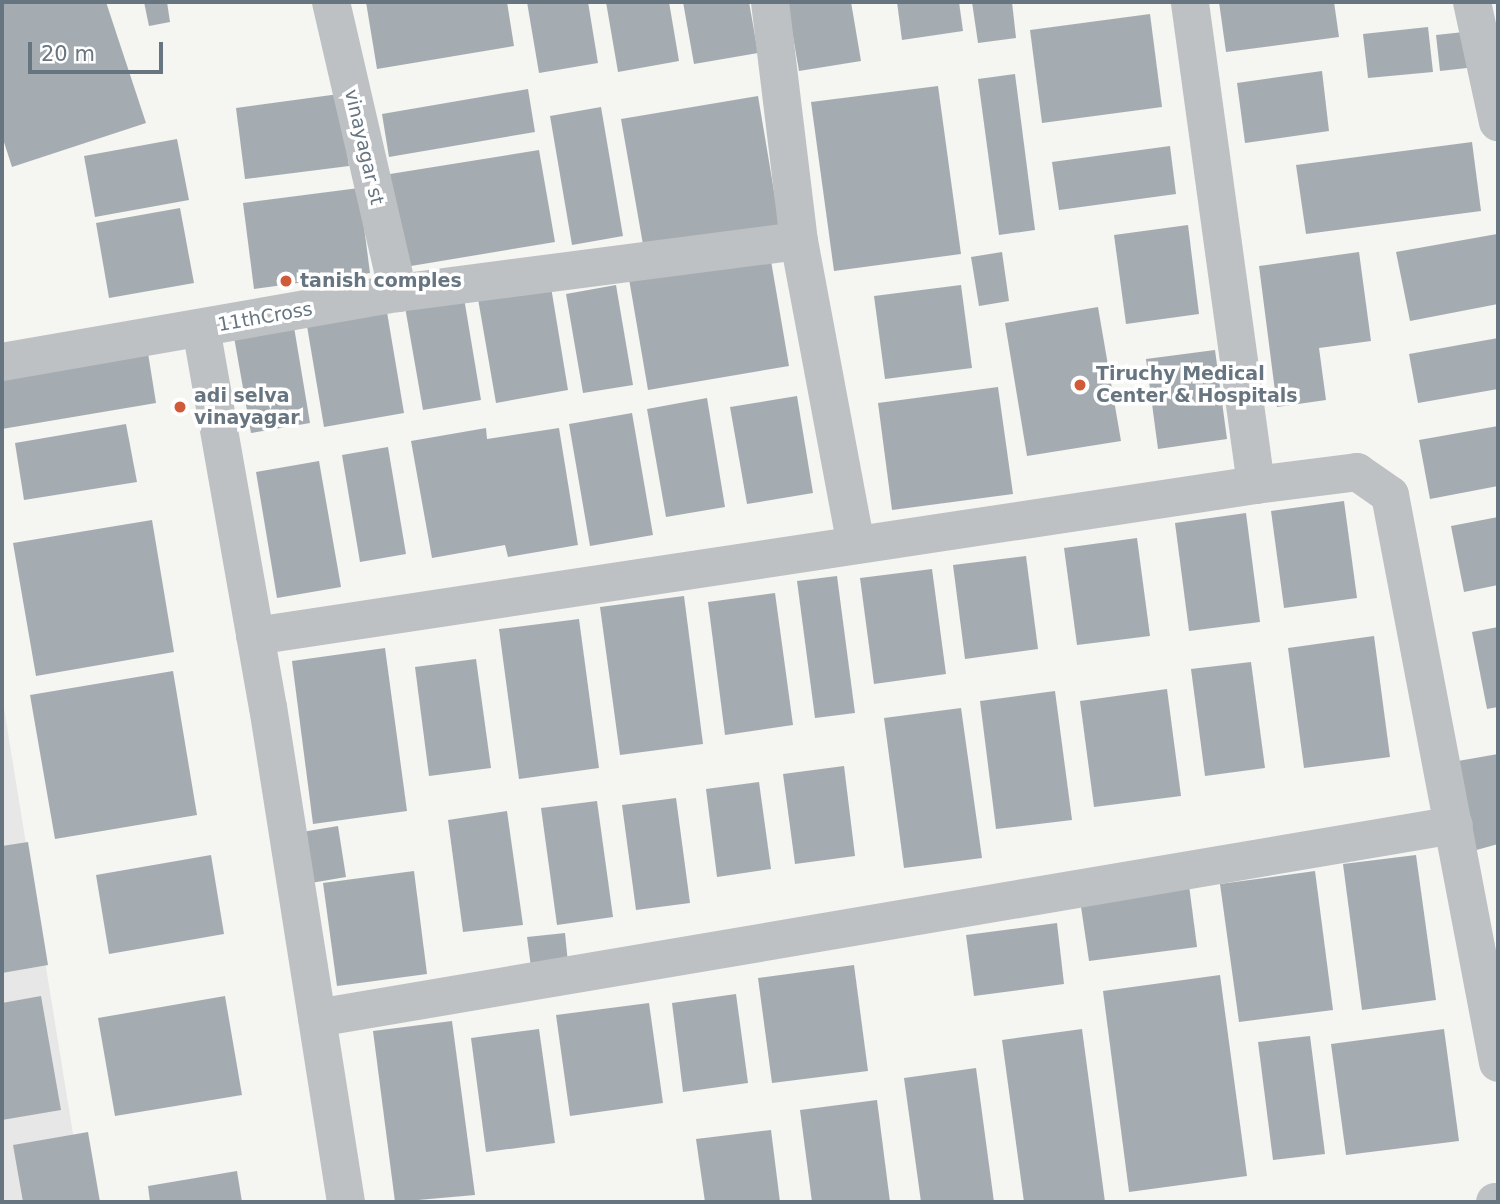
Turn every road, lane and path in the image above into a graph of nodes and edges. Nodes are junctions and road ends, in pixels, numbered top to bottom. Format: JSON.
{"nodes":[{"id":1,"x":331,"y":2,"type":"edge"},
{"id":2,"x":770,"y":2,"type":"edge"},
{"id":3,"x":1191,"y":2,"type":"edge"},
{"id":4,"x":1472,"y":2,"type":"edge"},
{"id":5,"x":1498,"y":122,"type":"edge"},
{"id":6,"x":799,"y":241,"type":"junction"},
{"id":7,"x":398,"y":293,"type":"junction"},
{"id":8,"x":201,"y":328,"type":"junction"},
{"id":9,"x":2,"y":362,"type":"edge"},
{"id":10,"x":1256,"y":485,"type":"junction"},
{"id":11,"x":856,"y":545,"type":"junction"},
{"id":12,"x":255,"y":636,"type":"junction"},
{"id":13,"x":1454,"y":825,"type":"junction"},
{"id":14,"x":317,"y":1018,"type":"junction"},
{"id":15,"x":1498,"y":1063,"type":"edge"},
{"id":16,"x":346,"y":1202,"type":"edge"}],
"edges":[{"from":1,"to":7,"type":"street","name":"vinayagar st"},
{"from":2,"to":6,"type":"street"},
{"from":3,"to":10,"type":"street"},
{"from":4,"to":5,"type":"street"},
{"from":6,"to":7,"type":"street","name":"11thCross"},
{"from":6,"to":11,"type":"street"},
{"from":7,"to":8,"type":"street","name":"11thCross"},
{"from":8,"to":9,"type":"street","name":"11thCross"},
{"from":8,"to":12,"type":"street"},
{"from":10,"to":11,"type":"street"},
{"from":10,"to":13,"type":"street"},
{"from":11,"to":12,"type":"street"},
{"from":12,"to":14,"type":"street"},
{"from":13,"to":14,"type":"street"},
{"from":13,"to":15,"type":"street"},
{"from":14,"to":16,"type":"street"}]}
